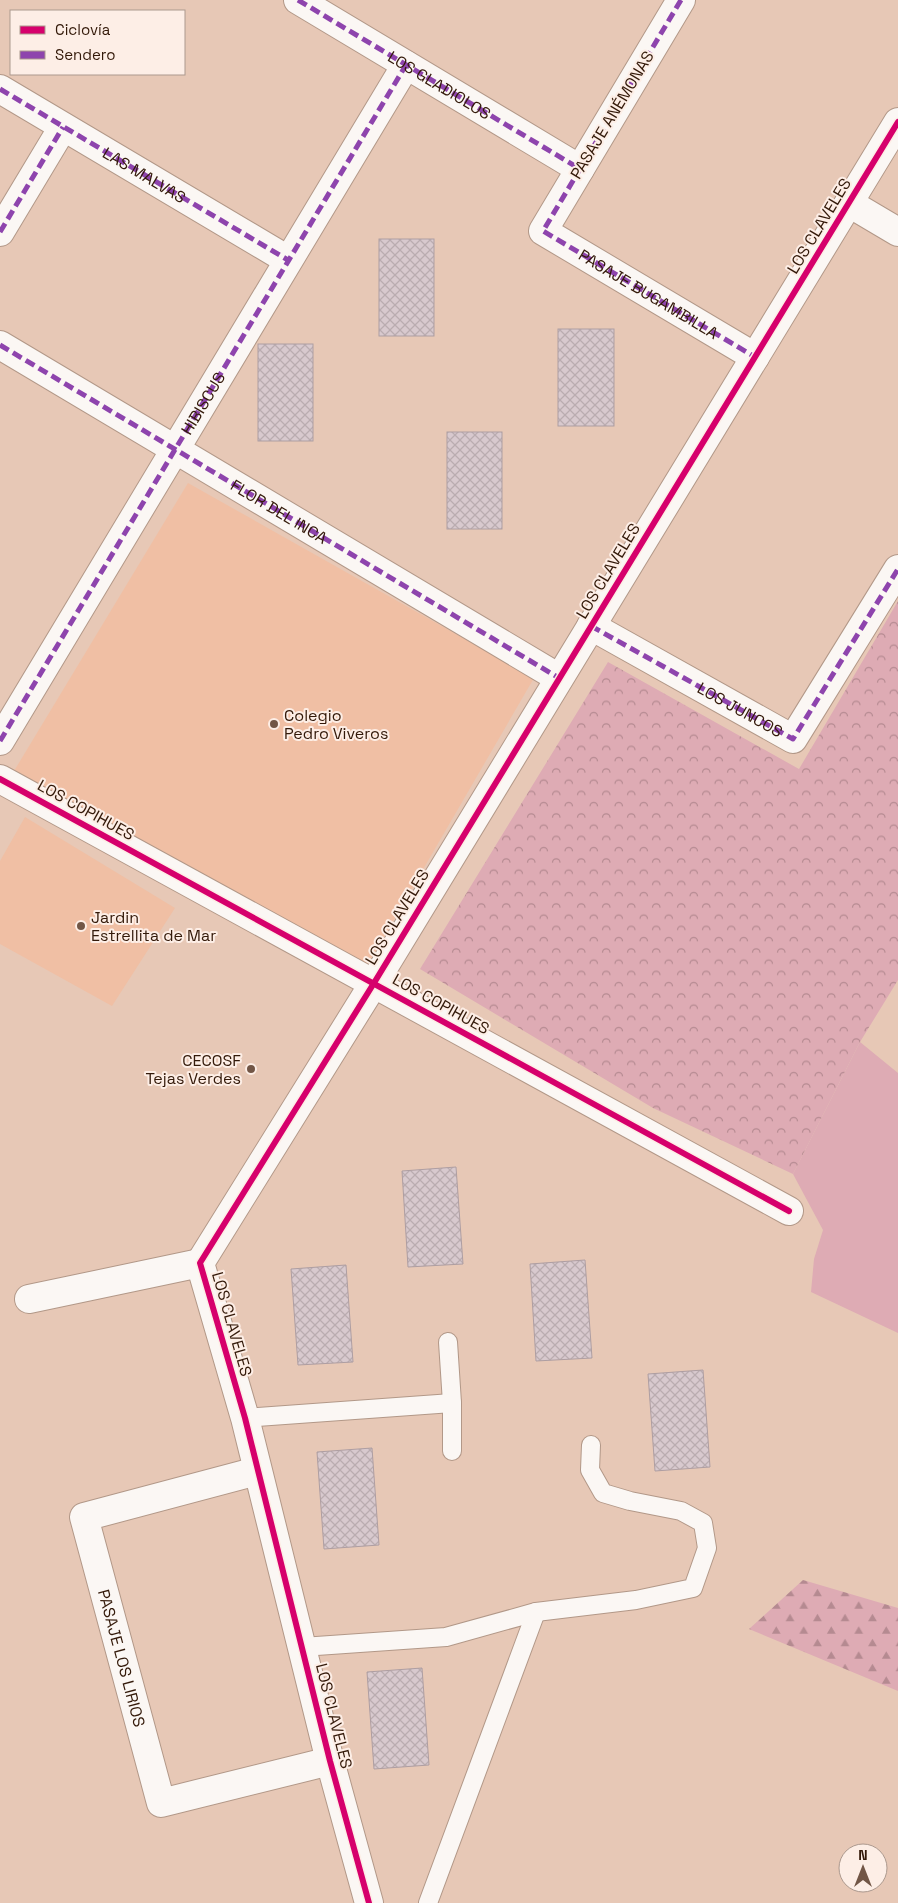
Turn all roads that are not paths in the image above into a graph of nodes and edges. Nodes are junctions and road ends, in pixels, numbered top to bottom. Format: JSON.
{"nodes":[{"id":1,"x":298,"y":0,"type":"edge"},
{"id":2,"x":681,"y":0,"type":"edge"},
{"id":3,"x":406,"y":65,"type":"junction"},
{"id":4,"x":0,"y":89,"type":"edge"},
{"id":5,"x":898,"y":122,"type":"edge"},
{"id":6,"x":63,"y":127,"type":"junction"},
{"id":7,"x":580,"y":169,"type":"junction"},
{"id":8,"x":849,"y":203,"type":"junction"},
{"id":9,"x":543,"y":231,"type":"joint"},
{"id":10,"x":0,"y":232,"type":"edge"},
{"id":11,"x":898,"y":232,"type":"edge"},
{"id":12,"x":288,"y":260,"type":"junction"},
{"id":13,"x":0,"y":345,"type":"edge"},
{"id":14,"x":755,"y":357,"type":"junction"},
{"id":15,"x":175,"y":450,"type":"junction"},
{"id":16,"x":898,"y":569,"type":"edge"},
{"id":17,"x":591,"y":626,"type":"junction"},
{"id":18,"x":559,"y":678,"type":"junction"},
{"id":19,"x":0,"y":741,"type":"edge"},
{"id":20,"x":0,"y":779,"type":"edge"},
{"id":21,"x":374,"y":983,"type":"junction"},
{"id":22,"x":790,"y":1211,"type":"dead end"},
{"id":23,"x":200,"y":1262,"type":"junction"},
{"id":24,"x":29,"y":1299,"type":"dead end"},
{"id":25,"x":448,"y":1342,"type":"dead end"},
{"id":26,"x":452,"y":1403,"type":"junction"},
{"id":27,"x":245,"y":1418,"type":"junction"},
{"id":28,"x":591,"y":1445,"type":"dead end"},
{"id":29,"x":452,"y":1451,"type":"dead end"},
{"id":30,"x":258,"y":1471,"type":"junction"},
{"id":31,"x":536,"y":1612,"type":"junction"},
{"id":32,"x":302,"y":1647,"type":"junction"},
{"id":33,"x":330,"y":1761,"type":"junction"},
{"id":34,"x":370,"y":1903,"type":"edge"},
{"id":35,"x":428,"y":1903,"type":"edge"}],
"edges":[{"from":1,"to":3,"type":"street","name":"LOS GLADIOLOS"},
{"from":2,"to":7,"type":"street","name":"PASAJE ANÉMONAS"},
{"from":3,"to":7,"type":"street","name":"LOS GLADIOLOS"},
{"from":3,"to":12,"type":"street","name":"HIBISCUS"},
{"from":4,"to":6,"type":"street","name":"LAS MALVAS"},
{"from":5,"to":8,"type":"street","name":"LOS CLAVELES"},
{"from":6,"to":10,"type":"street"},
{"from":6,"to":12,"type":"street","name":"LAS MALVAS"},
{"from":7,"to":9,"type":"street","name":"PASAJE ANÉMONAS"},
{"from":8,"to":11,"type":"street"},
{"from":8,"to":14,"type":"street","name":"LOS CLAVELES"},
{"from":9,"to":14,"type":"street","name":"PASAJE BUGAMBILLA"},
{"from":12,"to":15,"type":"street","name":"HIBISCUS"},
{"from":13,"to":15,"type":"street","name":"FLOR DEL INCA"},
{"from":14,"to":17,"type":"street","name":"LOS CLAVELES"},
{"from":15,"to":18,"type":"street","name":"FLOR DEL INCA"},
{"from":15,"to":19,"type":"street","name":"HIBISCUS"},
{"from":16,"to":17,"type":"street","name":"LOS JUNCOS"},
{"from":17,"to":18,"type":"street","name":"LOS CLAVELES"},
{"from":18,"to":21,"type":"street","name":"LOS CLAVELES"},
{"from":20,"to":21,"type":"street","name":"LOS COPIHUES"},
{"from":21,"to":22,"type":"street","name":"LOS COPIHUES"},
{"from":21,"to":23,"type":"street","name":"LOS CLAVELES"},
{"from":23,"to":24,"type":"street"},
{"from":23,"to":27,"type":"street","name":"LOS CLAVELES"},
{"from":25,"to":26,"type":"lane"},
{"from":26,"to":27,"type":"lane"},
{"from":26,"to":29,"type":"lane"},
{"from":27,"to":30,"type":"street","name":"LOS CLAVELES"},
{"from":28,"to":31,"type":"lane"},
{"from":30,"to":32,"type":"street","name":"LOS CLAVELES"},
{"from":30,"to":33,"type":"street","name":"PASAJE LOS LIRIOS"},
{"from":31,"to":32,"type":"lane"},
{"from":31,"to":35,"type":"lane"},
{"from":32,"to":33,"type":"street","name":"LOS CLAVELES"},
{"from":33,"to":34,"type":"street","name":"LOS CLAVELES"}]}
